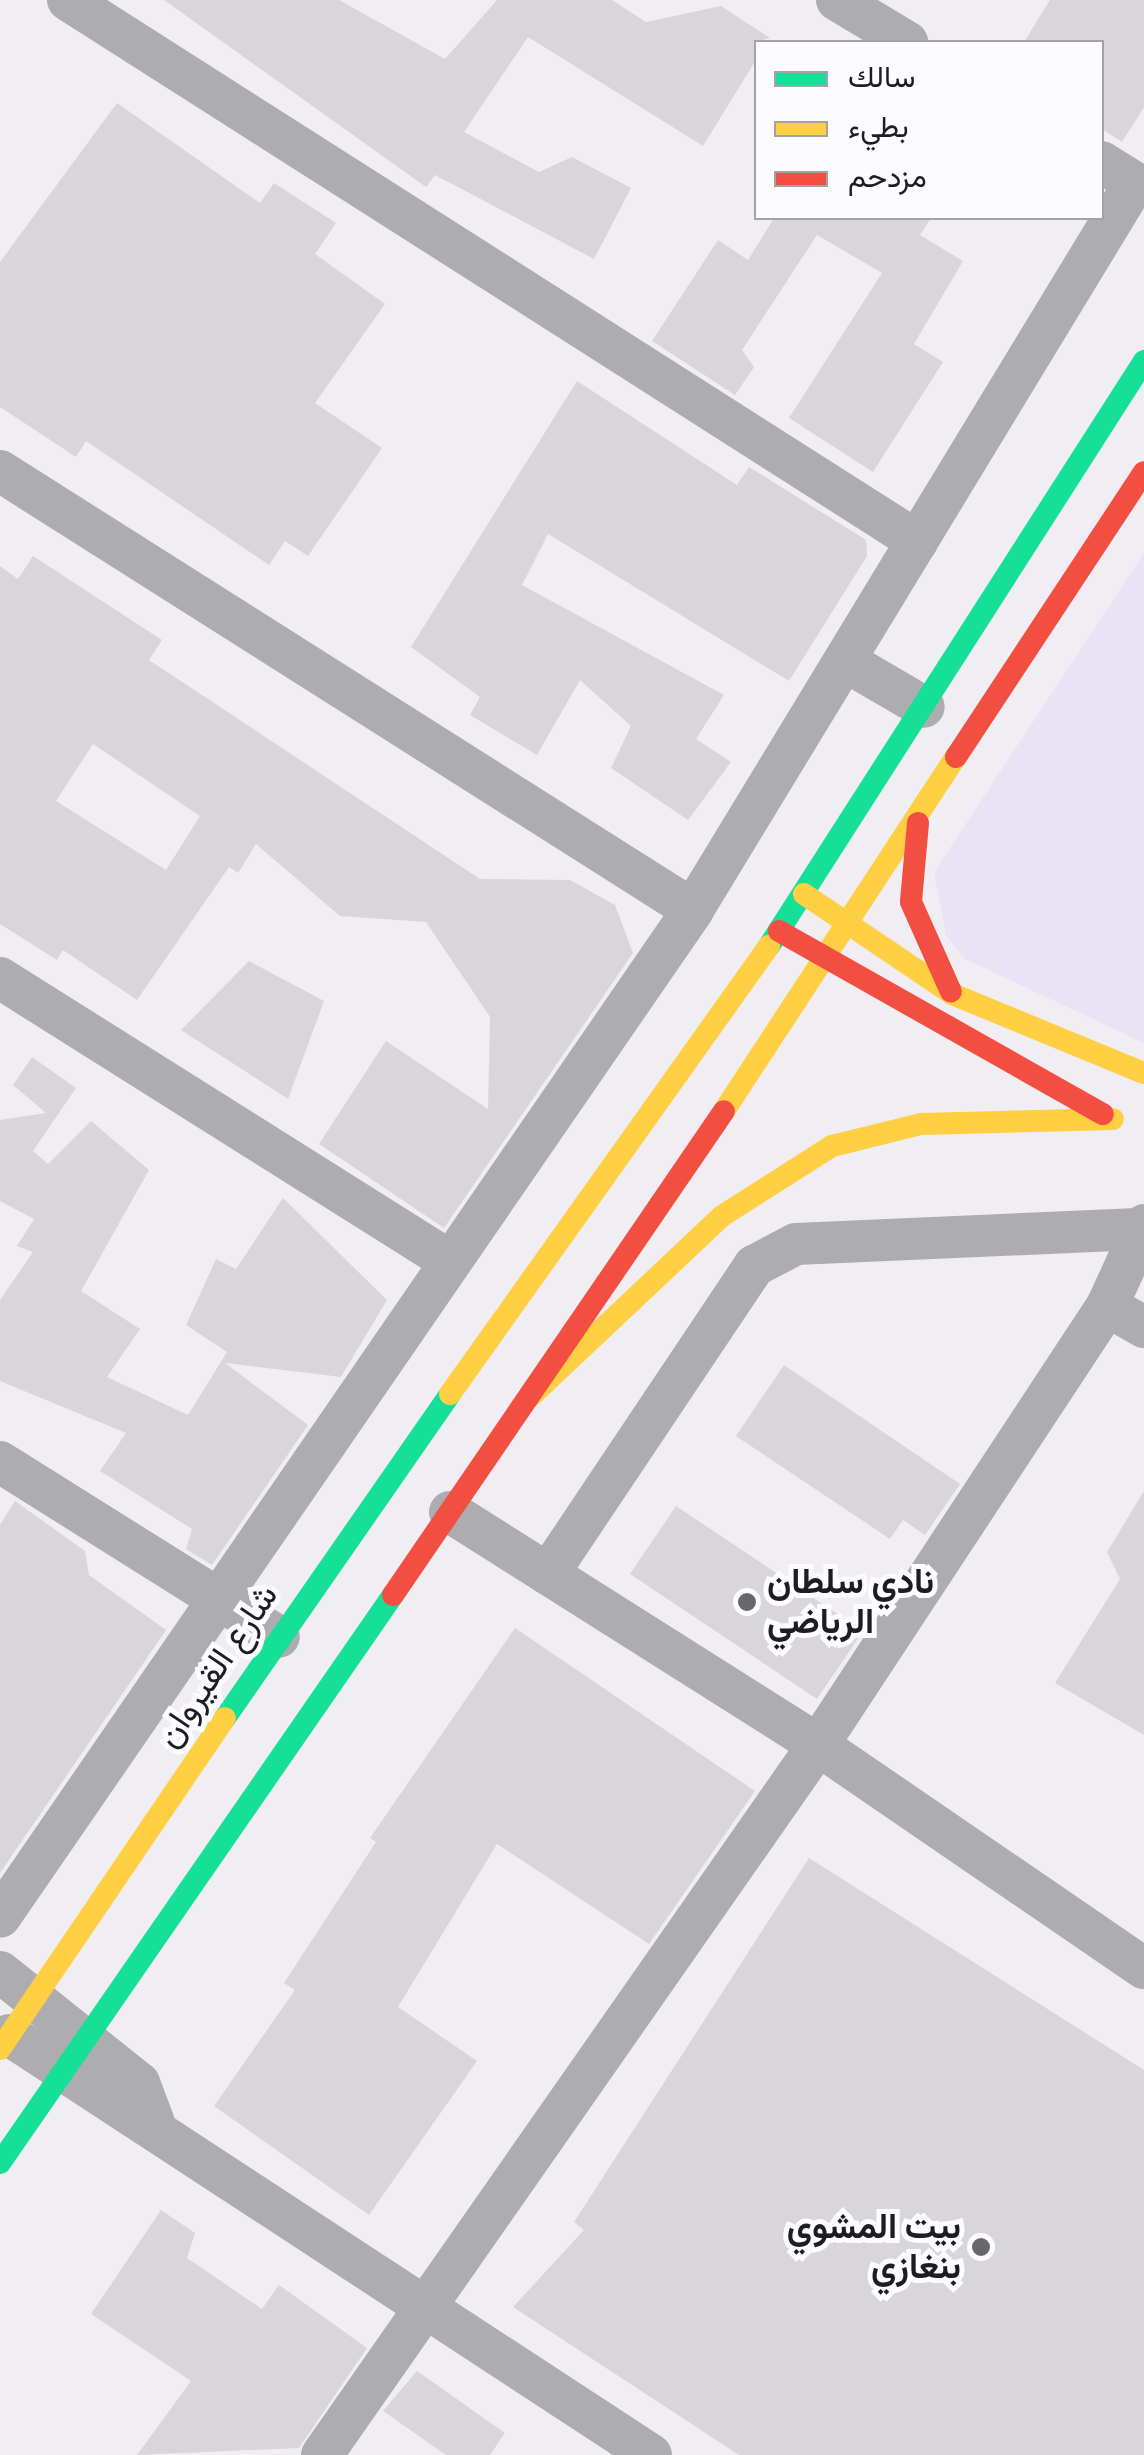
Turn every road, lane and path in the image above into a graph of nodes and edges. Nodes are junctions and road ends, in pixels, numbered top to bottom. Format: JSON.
{"nodes":[{"id":1,"x":68,"y":0,"type":"edge"},
{"id":2,"x":837,"y":0,"type":"edge"},
{"id":3,"x":903,"y":40,"type":"edge"},
{"id":4,"x":1127,"y":171,"type":"edge"},
{"id":5,"x":1104,"y":212,"type":"edge"},
{"id":6,"x":1099,"y":220,"type":"edge"},
{"id":7,"x":1144,"y":361,"type":"edge"},
{"id":8,"x":0,"y":471,"type":"edge"},
{"id":9,"x":1144,"y":472,"type":"edge"},
{"id":10,"x":917,"y":541,"type":"junction"},
{"id":11,"x":844,"y":661,"type":"junction"},
{"id":12,"x":924,"y":707,"type":"junction"},
{"id":13,"x":918,"y":822,"type":"junction"},
{"id":14,"x":804,"y":894,"type":"junction"},
{"id":15,"x":692,"y":910,"type":"junction"},
{"id":16,"x":850,"y":927,"type":"junction"},
{"id":17,"x":779,"y":931,"type":"junction"},
{"id":18,"x":826,"y":960,"type":"junction"},
{"id":19,"x":0,"y":978,"type":"edge"},
{"id":20,"x":952,"y":994,"type":"junction"},
{"id":21,"x":1144,"y":1073,"type":"edge"},
{"id":22,"x":1113,"y":1119,"type":"junction"},
{"id":23,"x":1144,"y":1125,"type":"edge"},
{"id":24,"x":1143,"y":1227,"type":"edge"},
{"id":25,"x":448,"y":1260,"type":"junction"},
{"id":26,"x":1108,"y":1306,"type":"junction"},
{"id":27,"x":1144,"y":1328,"type":"edge"},
{"id":28,"x":532,"y":1396,"type":"junction"},
{"id":29,"x":0,"y":1462,"type":"edge"},
{"id":30,"x":450,"y":1512,"type":"junction"},
{"id":31,"x":548,"y":1574,"type":"junction"},
{"id":32,"x":222,"y":1602,"type":"junction"},
{"id":33,"x":279,"y":1637,"type":"junction"},
{"id":34,"x":818,"y":1744,"type":"junction"},
{"id":35,"x":0,"y":1916,"type":"edge"},
{"id":36,"x":1144,"y":1968,"type":"edge"},
{"id":37,"x":16,"y":1984,"type":"edge"},
{"id":38,"x":83,"y":2033,"type":"junction"},
{"id":39,"x":4,"y":2042,"type":"edge"},
{"id":40,"x":60,"y":2070,"type":"junction"},
{"id":41,"x":154,"y":2123,"type":"junction"},
{"id":42,"x":0,"y":2163,"type":"edge"},
{"id":43,"x":424,"y":2306,"type":"junction"},
{"id":44,"x":322,"y":2455,"type":"edge"},
{"id":45,"x":651,"y":2455,"type":"edge"}],
"edges":[{"from":1,"to":10,"type":"street"},
{"from":2,"to":3,"type":"street"},
{"from":4,"to":5,"type":"street"},
{"from":6,"to":10,"type":"street"},
{"from":7,"to":12,"type":"main road","name":"شارع القيروان"},
{"from":8,"to":15,"type":"street"},
{"from":9,"to":13,"type":"main road"},
{"from":10,"to":11,"type":"street"},
{"from":11,"to":12,"type":"street"},
{"from":11,"to":15,"type":"street"},
{"from":12,"to":14,"type":"main road","name":"شارع القيروان"},
{"from":13,"to":16,"type":"main road"},
{"from":13,"to":20,"type":"main road"},
{"from":14,"to":16,"type":"main road"},
{"from":14,"to":17,"type":"main road","name":"شارع القيروان"},
{"from":15,"to":25,"type":"street"},
{"from":16,"to":18,"type":"main road"},
{"from":16,"to":20,"type":"main road"},
{"from":17,"to":18,"type":"main road"},
{"from":17,"to":33,"type":"main road","name":"شارع القيروان"},
{"from":18,"to":22,"type":"main road"},
{"from":18,"to":28,"type":"main road"},
{"from":19,"to":25,"type":"street"},
{"from":20,"to":21,"type":"main road"},
{"from":22,"to":23,"type":"main road"},
{"from":22,"to":28,"type":"main road"},
{"from":24,"to":26,"type":"street"},
{"from":24,"to":31,"type":"street"},
{"from":25,"to":32,"type":"street"},
{"from":26,"to":27,"type":"street"},
{"from":26,"to":34,"type":"street"},
{"from":28,"to":30,"type":"main road"},
{"from":29,"to":32,"type":"street"},
{"from":30,"to":31,"type":"street"},
{"from":30,"to":38,"type":"main road"},
{"from":31,"to":34,"type":"street"},
{"from":32,"to":33,"type":"street"},
{"from":32,"to":35,"type":"street"},
{"from":33,"to":37,"type":"main road","name":"شارع القيروان"},
{"from":34,"to":36,"type":"street"},
{"from":34,"to":43,"type":"street"},
{"from":37,"to":38,"type":"street"},
{"from":37,"to":39,"type":"main road","name":"شارع القيروان"},
{"from":38,"to":40,"type":"main road"},
{"from":38,"to":41,"type":"street"},
{"from":39,"to":40,"type":"street"},
{"from":40,"to":41,"type":"street"},
{"from":40,"to":42,"type":"main road"},
{"from":41,"to":43,"type":"street"},
{"from":43,"to":44,"type":"street"},
{"from":43,"to":45,"type":"street"}]}
